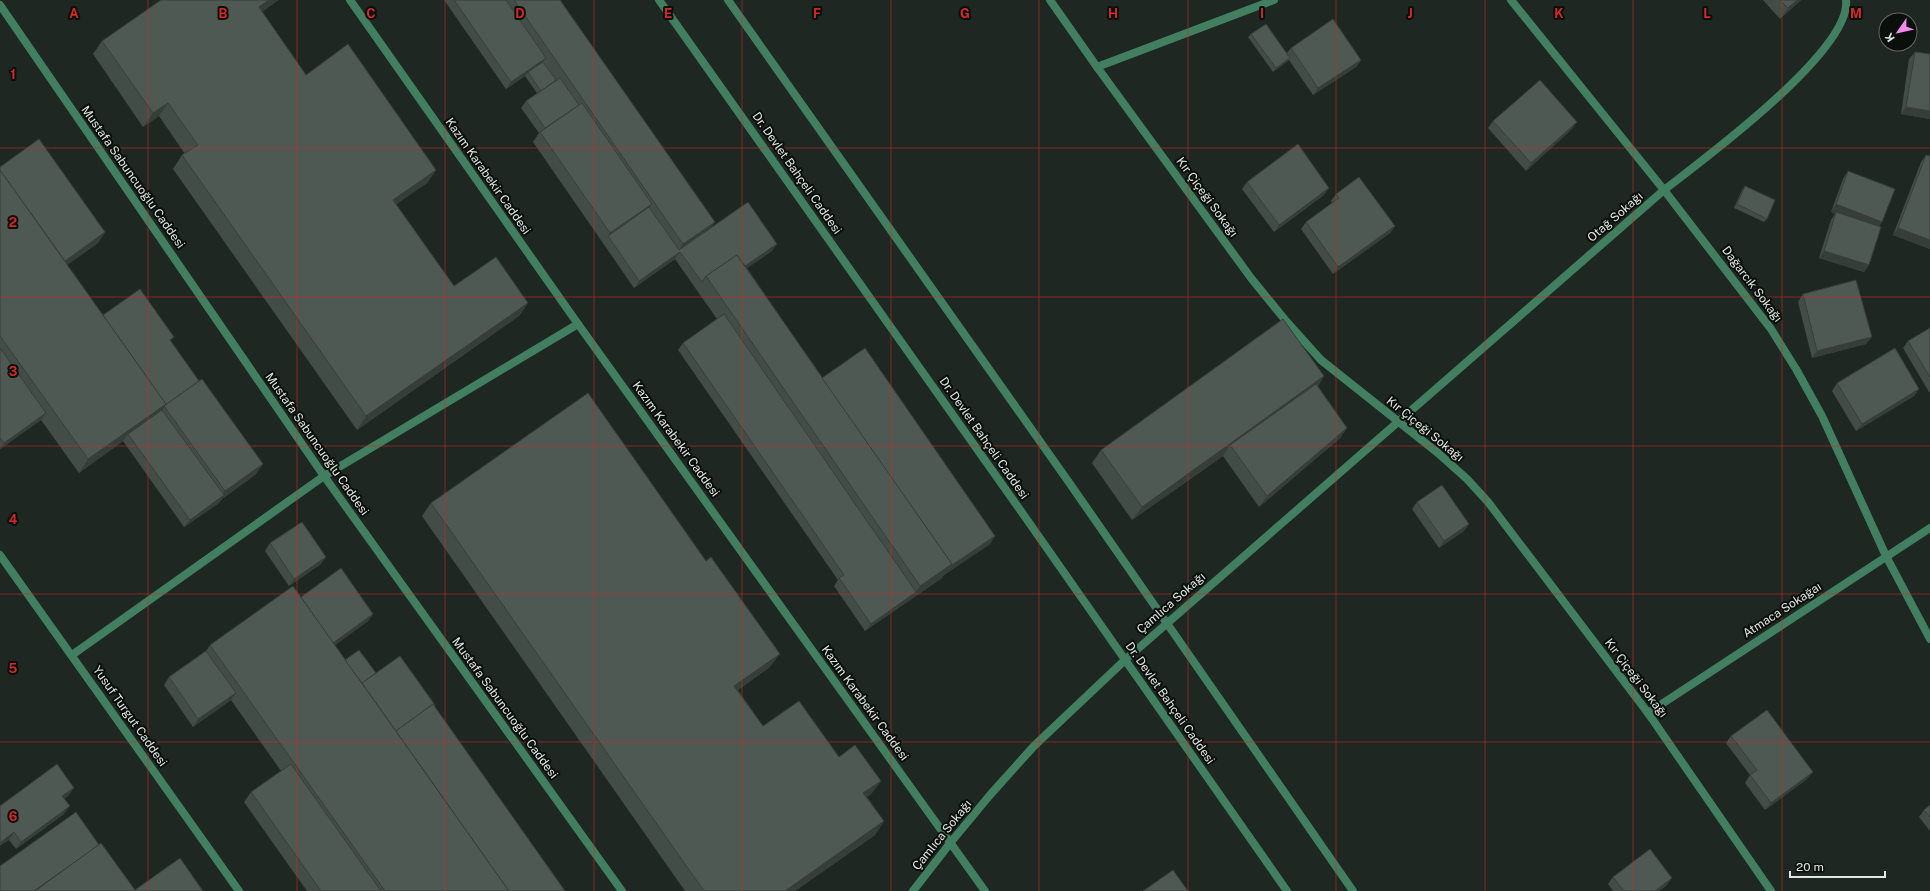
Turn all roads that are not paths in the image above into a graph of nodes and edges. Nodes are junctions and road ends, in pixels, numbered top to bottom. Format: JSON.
{"nodes":[{"id":1,"x":350,"y":0,"type":"edge"},
{"id":2,"x":659,"y":0,"type":"edge"},
{"id":3,"x":728,"y":0,"type":"edge"},
{"id":4,"x":1050,"y":0,"type":"edge"},
{"id":5,"x":1274,"y":0,"type":"edge"},
{"id":6,"x":1511,"y":0,"type":"edge"},
{"id":7,"x":1846,"y":0,"type":"edge"},
{"id":8,"x":0,"y":5,"type":"edge"},
{"id":9,"x":1097,"y":68,"type":"junction"},
{"id":10,"x":1664,"y":190,"type":"junction"},
{"id":11,"x":578,"y":324,"type":"junction"},
{"id":12,"x":1397,"y":422,"type":"junction"},
{"id":13,"x":324,"y":476,"type":"junction"},
{"id":14,"x":1930,"y":528,"type":"edge"},
{"id":15,"x":0,"y":554,"type":"edge"},
{"id":16,"x":1886,"y":556,"type":"junction"},
{"id":17,"x":1167,"y":622,"type":"junction"},
{"id":18,"x":1930,"y":639,"type":"edge"},
{"id":19,"x":72,"y":655,"type":"junction"},
{"id":20,"x":1125,"y":660,"type":"junction"},
{"id":21,"x":1648,"y":713,"type":"junction"},
{"id":22,"x":951,"y":842,"type":"junction"},
{"id":23,"x":239,"y":891,"type":"edge"},
{"id":24,"x":622,"y":891,"type":"edge"},
{"id":25,"x":913,"y":891,"type":"edge"},
{"id":26,"x":985,"y":891,"type":"edge"},
{"id":27,"x":1287,"y":891,"type":"edge"},
{"id":28,"x":1353,"y":891,"type":"edge"},
{"id":29,"x":1771,"y":891,"type":"edge"}],
"edges":[{"from":1,"to":11,"type":"street","name":"Kazım Karabekir Caddesi"},
{"from":2,"to":20,"type":"street","name":"Dr. Devlet Bahçeli Caddesi"},
{"from":3,"to":17,"type":"street"},
{"from":4,"to":9,"type":"street","name":"Kır Çiçeği Sokağı"},
{"from":5,"to":9,"type":"street"},
{"from":6,"to":10,"type":"street"},
{"from":7,"to":10,"type":"street"},
{"from":8,"to":13,"type":"street","name":"Mustafa Sabuncuoğlu Caddesi"},
{"from":9,"to":12,"type":"street","name":"Kır Çiçeği Sokağı"},
{"from":10,"to":12,"type":"street","name":"Otağ Sokağı"},
{"from":10,"to":16,"type":"street","name":"Dağarcık Sokağı"},
{"from":11,"to":13,"type":"street"},
{"from":11,"to":22,"type":"street","name":"Kazım Karabekir Caddesi"},
{"from":12,"to":17,"type":"street","name":"Çamlıca Sokağı"},
{"from":12,"to":21,"type":"street","name":"Kır Çiçeği Sokağı"},
{"from":13,"to":19,"type":"street"},
{"from":13,"to":24,"type":"street","name":"Mustafa Sabuncuoğlu Caddesi"},
{"from":14,"to":16,"type":"street","name":"Atmaca Sokağaı"},
{"from":15,"to":19,"type":"street","name":"Yusuf Turgut Caddesi"},
{"from":16,"to":18,"type":"street","name":"Dağarcık Sokağı"},
{"from":16,"to":21,"type":"street","name":"Atmaca Sokağaı"},
{"from":17,"to":20,"type":"street","name":"Çamlıca Sokağı"},
{"from":17,"to":28,"type":"street"},
{"from":19,"to":23,"type":"street","name":"Yusuf Turgut Caddesi"},
{"from":20,"to":22,"type":"street","name":"Çamlıca Sokağı"},
{"from":20,"to":27,"type":"street","name":"Dr. Devlet Bahçeli Caddesi"},
{"from":21,"to":29,"type":"street","name":"Kır Çiçeği Sokağı"},
{"from":22,"to":25,"type":"street","name":"Çamlıca Sokağı"},
{"from":22,"to":26,"type":"street","name":"Kazım Karabekir Caddesi"}]}
